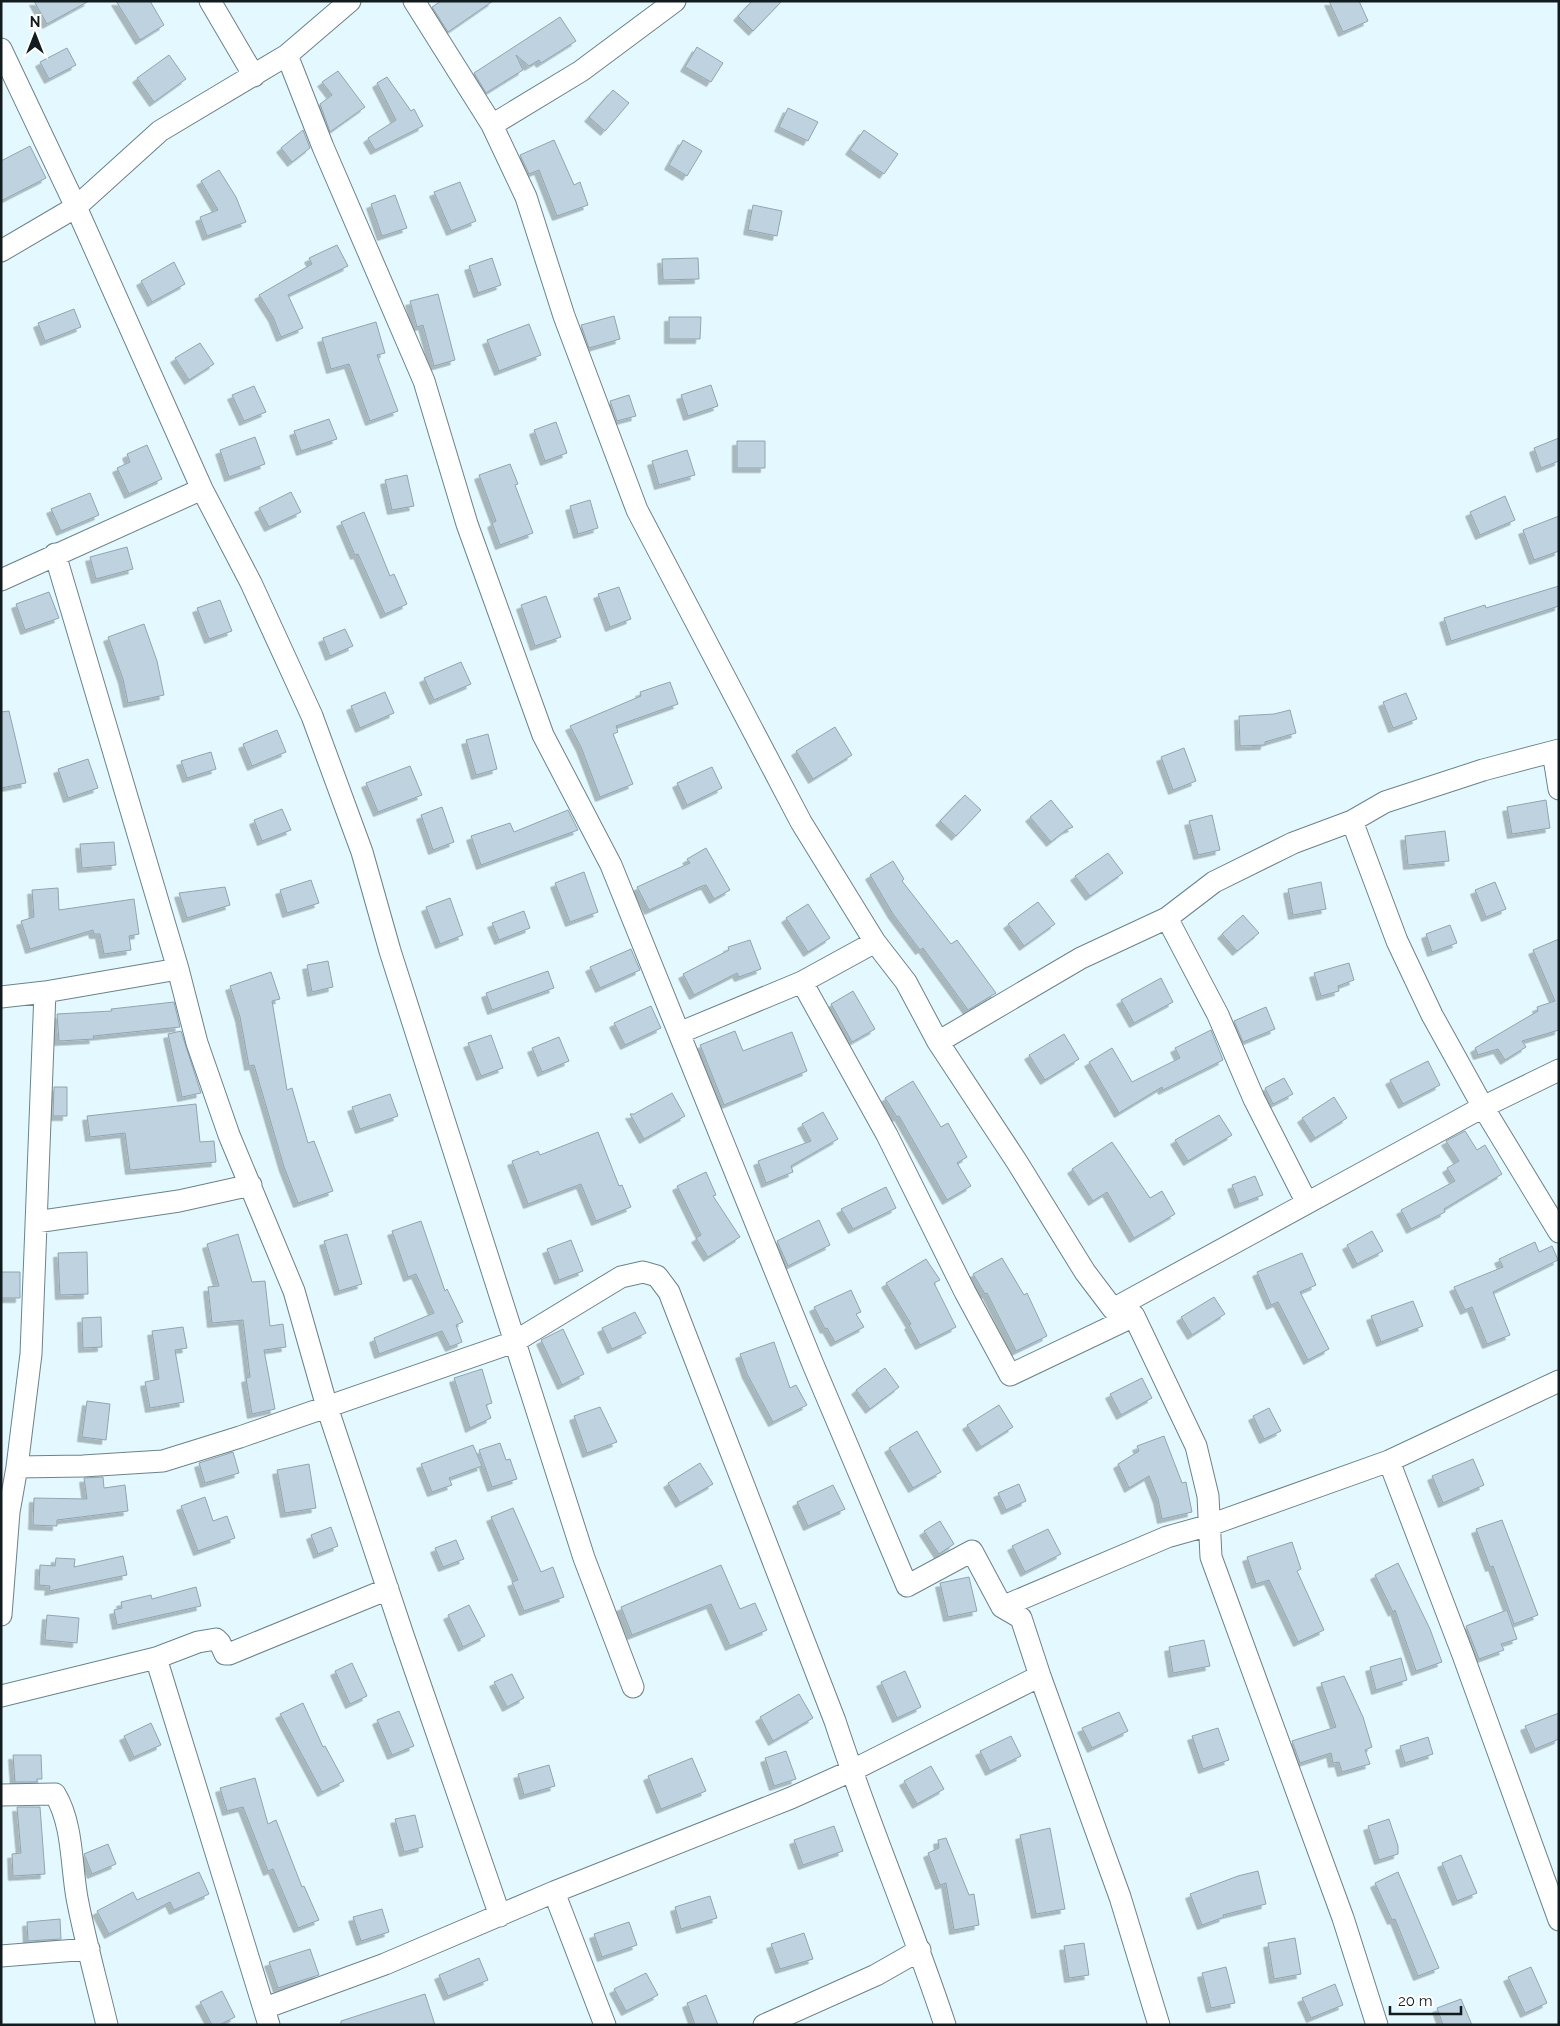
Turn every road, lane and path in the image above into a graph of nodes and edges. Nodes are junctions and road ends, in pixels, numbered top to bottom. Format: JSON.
{"nodes":[{"id":1,"x":210,"y":1,"type":"edge"},
{"id":2,"x":350,"y":1,"type":"edge"},
{"id":3,"x":414,"y":1,"type":"edge"},
{"id":4,"x":675,"y":1,"type":"edge"},
{"id":5,"x":1,"y":49,"type":"edge"},
{"id":6,"x":287,"y":56,"type":"junction"},
{"id":7,"x":254,"y":76,"type":"junction"},
{"id":8,"x":492,"y":125,"type":"junction"},
{"id":9,"x":76,"y":207,"type":"junction"},
{"id":10,"x":1,"y":250,"type":"edge"},
{"id":11,"x":202,"y":489,"type":"junction"},
{"id":12,"x":55,"y":554,"type":"junction"},
{"id":13,"x":1,"y":580,"type":"edge"},
{"id":14,"x":1556,"y":751,"type":"edge"},
{"id":15,"x":1559,"y":789,"type":"edge"},
{"id":16,"x":1352,"y":820,"type":"junction"},
{"id":17,"x":1167,"y":918,"type":"junction"},
{"id":18,"x":875,"y":942,"type":"junction"},
{"id":19,"x":178,"y":968,"type":"junction"},
{"id":20,"x":802,"y":982,"type":"junction"},
{"id":21,"x":45,"y":992,"type":"junction"},
{"id":22,"x":1,"y":997,"type":"edge"},
{"id":23,"x":679,"y":1033,"type":"junction"},
{"id":24,"x":938,"y":1042,"type":"junction"},
{"id":25,"x":1559,"y":1070,"type":"edge"},
{"id":26,"x":1483,"y":1107,"type":"junction"},
{"id":27,"x":251,"y":1185,"type":"junction"},
{"id":28,"x":1308,"y":1203,"type":"junction"},
{"id":29,"x":36,"y":1222,"type":"junction"},
{"id":30,"x":1559,"y":1232,"type":"edge"},
{"id":31,"x":1113,"y":1309,"type":"junction"},
{"id":32,"x":1134,"y":1316,"type":"junction"},
{"id":33,"x":514,"y":1342,"type":"junction"},
{"id":34,"x":1559,"y":1381,"type":"edge"},
{"id":35,"x":327,"y":1407,"type":"junction"},
{"id":36,"x":1389,"y":1461,"type":"junction"},
{"id":37,"x":17,"y":1467,"type":"junction"},
{"id":38,"x":1210,"y":1525,"type":"junction"},
{"id":39,"x":388,"y":1589,"type":"junction"},
{"id":40,"x":1002,"y":1608,"type":"junction"},
{"id":41,"x":1,"y":1616,"type":"edge"},
{"id":42,"x":156,"y":1658,"type":"junction"},
{"id":43,"x":1040,"y":1676,"type":"junction"},
{"id":44,"x":633,"y":1687,"type":"dead end"},
{"id":45,"x":1,"y":1696,"type":"edge"},
{"id":46,"x":851,"y":1770,"type":"junction"},
{"id":47,"x":1,"y":1795,"type":"edge"},
{"id":48,"x":554,"y":1892,"type":"junction"},
{"id":49,"x":500,"y":1916,"type":"junction"},
{"id":50,"x":1559,"y":1920,"type":"edge"},
{"id":51,"x":89,"y":1949,"type":"junction"},
{"id":52,"x":920,"y":1950,"type":"junction"},
{"id":53,"x":1,"y":1956,"type":"edge"},
{"id":54,"x":267,"y":2017,"type":"edge"},
{"id":55,"x":107,"y":2025,"type":"edge"},
{"id":56,"x":605,"y":2025,"type":"edge"},
{"id":57,"x":764,"y":2025,"type":"edge"},
{"id":58,"x":945,"y":2025,"type":"edge"},
{"id":59,"x":1159,"y":2025,"type":"edge"},
{"id":60,"x":1377,"y":2025,"type":"edge"}],
"edges":[{"from":1,"to":7,"type":"street"},
{"from":2,"to":6,"type":"street"},
{"from":3,"to":8,"type":"street"},
{"from":4,"to":8,"type":"street"},
{"from":5,"to":9,"type":"street"},
{"from":6,"to":7,"type":"street"},
{"from":6,"to":23,"type":"street"},
{"from":7,"to":9,"type":"street"},
{"from":8,"to":18,"type":"street"},
{"from":9,"to":10,"type":"street"},
{"from":9,"to":11,"type":"street"},
{"from":11,"to":12,"type":"street"},
{"from":11,"to":33,"type":"street"},
{"from":12,"to":13,"type":"street"},
{"from":12,"to":19,"type":"street"},
{"from":14,"to":15,"type":"street"},
{"from":14,"to":16,"type":"street"},
{"from":16,"to":17,"type":"street"},
{"from":16,"to":26,"type":"street"},
{"from":17,"to":24,"type":"street"},
{"from":17,"to":28,"type":"street"},
{"from":18,"to":20,"type":"street"},
{"from":18,"to":24,"type":"street"},
{"from":19,"to":21,"type":"street"},
{"from":19,"to":27,"type":"street"},
{"from":20,"to":23,"type":"street"},
{"from":20,"to":32,"type":"street"},
{"from":21,"to":22,"type":"street"},
{"from":21,"to":29,"type":"street"},
{"from":23,"to":40,"type":"street"},
{"from":24,"to":31,"type":"street"},
{"from":25,"to":26,"type":"street"},
{"from":26,"to":28,"type":"street"},
{"from":26,"to":30,"type":"street"},
{"from":27,"to":29,"type":"street"},
{"from":27,"to":35,"type":"street"},
{"from":28,"to":31,"type":"street"},
{"from":29,"to":37,"type":"street"},
{"from":31,"to":32,"type":"street"},
{"from":32,"to":38,"type":"street"},
{"from":33,"to":35,"type":"street"},
{"from":33,"to":44,"type":"street"},
{"from":33,"to":46,"type":"street"},
{"from":34,"to":36,"type":"street"},
{"from":35,"to":37,"type":"street"},
{"from":35,"to":39,"type":"street"},
{"from":36,"to":38,"type":"street"},
{"from":36,"to":50,"type":"street"},
{"from":37,"to":41,"type":"street"},
{"from":38,"to":40,"type":"street"},
{"from":38,"to":60,"type":"street"},
{"from":39,"to":42,"type":"street"},
{"from":39,"to":49,"type":"street"},
{"from":40,"to":43,"type":"street"},
{"from":42,"to":45,"type":"street"},
{"from":42,"to":54,"type":"street"},
{"from":43,"to":46,"type":"street"},
{"from":43,"to":59,"type":"street"},
{"from":46,"to":48,"type":"street"},
{"from":46,"to":52,"type":"street"},
{"from":47,"to":51,"type":"street"},
{"from":48,"to":49,"type":"street"},
{"from":48,"to":56,"type":"street"},
{"from":49,"to":54,"type":"street"},
{"from":51,"to":53,"type":"street"},
{"from":51,"to":55,"type":"street"},
{"from":52,"to":57,"type":"street"},
{"from":52,"to":58,"type":"street"}]}
